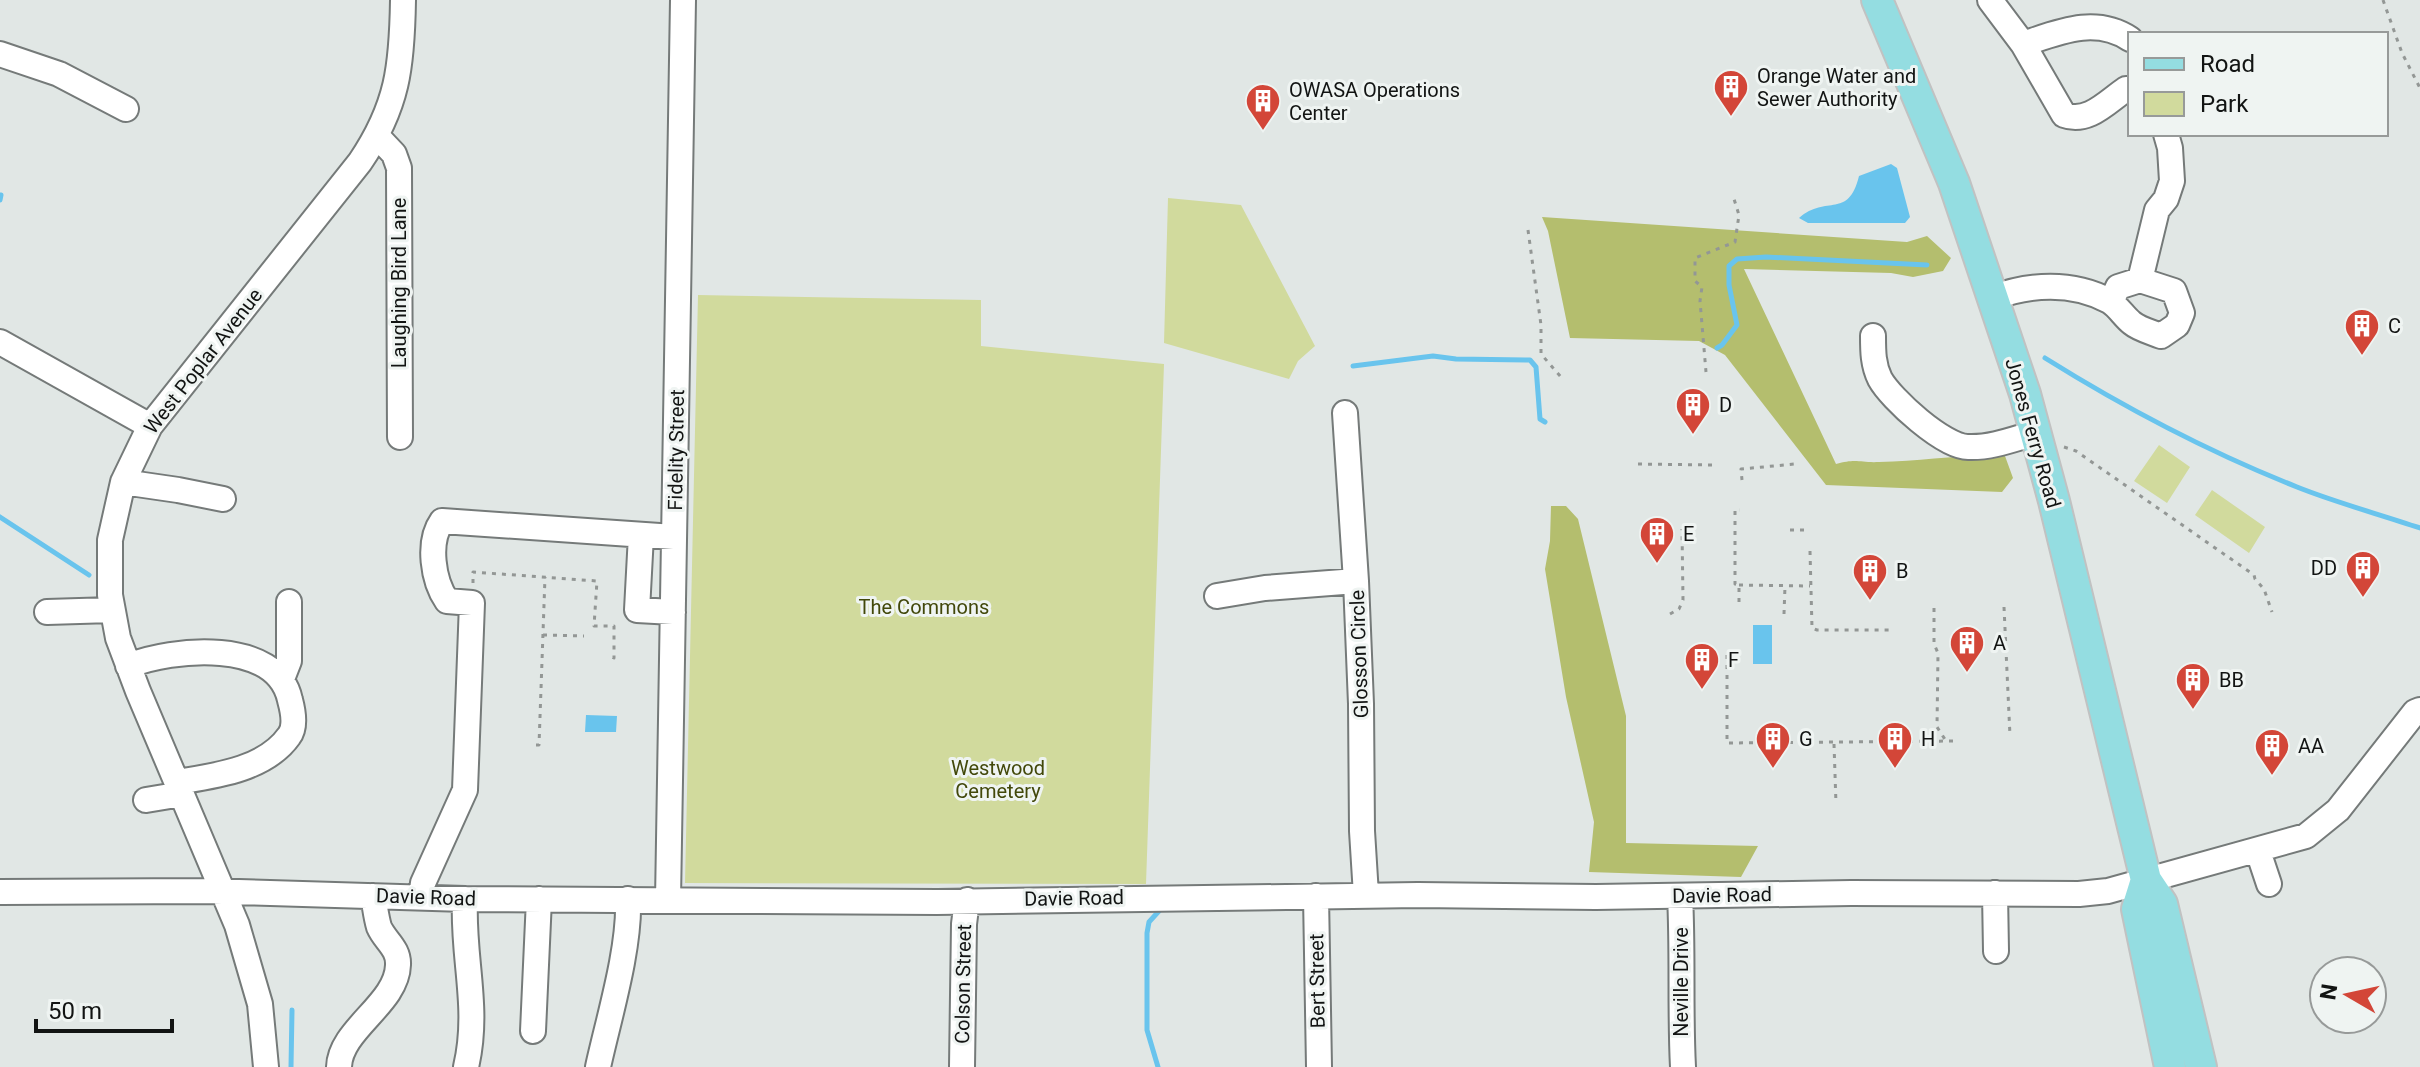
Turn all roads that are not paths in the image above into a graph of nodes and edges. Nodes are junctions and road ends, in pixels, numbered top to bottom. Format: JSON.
{"nodes":[{"id":1,"x":403,"y":0,"type":"edge"},
{"id":2,"x":683,"y":0,"type":"edge"},
{"id":3,"x":1877,"y":0,"type":"edge"},
{"id":4,"x":1990,"y":0,"type":"edge"},
{"id":5,"x":2128,"y":38,"type":"edge"},
{"id":6,"x":2023,"y":44,"type":"junction"},
{"id":7,"x":0,"y":54,"type":"edge"},
{"id":8,"x":2128,"y":89,"type":"edge"},
{"id":9,"x":126,"y":109,"type":"dead end"},
{"id":10,"x":377,"y":136,"type":"junction"},
{"id":11,"x":2167,"y":136,"type":"edge"},
{"id":12,"x":2140,"y":280,"type":"junction"},
{"id":13,"x":1992,"y":298,"type":"junction"},
{"id":14,"x":2111,"y":302,"type":"junction"},
{"id":15,"x":1873,"y":336,"type":"dead end"},
{"id":16,"x":0,"y":342,"type":"edge"},
{"id":17,"x":1345,"y":413,"type":"dead end"},
{"id":18,"x":150,"y":426,"type":"junction"},
{"id":19,"x":2035,"y":433,"type":"junction"},
{"id":20,"x":400,"y":437,"type":"dead end"},
{"id":21,"x":123,"y":482,"type":"junction"},
{"id":22,"x":223,"y":499,"type":"dead end"},
{"id":23,"x":641,"y":535,"type":"junction"},
{"id":24,"x":674,"y":537,"type":"junction"},
{"id":25,"x":1356,"y":581,"type":"junction"},
{"id":26,"x":1217,"y":596,"type":"dead end"},
{"id":27,"x":289,"y":602,"type":"dead end"},
{"id":28,"x":112,"y":610,"type":"junction"},
{"id":29,"x":47,"y":612,"type":"dead end"},
{"id":30,"x":673,"y":612,"type":"junction"},
{"id":31,"x":128,"y":666,"type":"junction"},
{"id":32,"x":282,"y":679,"type":"junction"},
{"id":33,"x":2420,"y":710,"type":"edge"},
{"id":34,"x":180,"y":788,"type":"junction"},
{"id":35,"x":146,"y":800,"type":"dead end"},
{"id":36,"x":2258,"y":851,"type":"junction"},
{"id":37,"x":2146,"y":880,"type":"junction"},
{"id":38,"x":2269,"y":884,"type":"dead end"},
{"id":39,"x":0,"y":892,"type":"edge"},
{"id":40,"x":225,"y":892,"type":"junction"},
{"id":41,"x":1995,"y":893,"type":"junction"},
{"id":42,"x":1366,"y":895,"type":"junction"},
{"id":43,"x":373,"y":896,"type":"junction"},
{"id":44,"x":1316,"y":896,"type":"junction"},
{"id":45,"x":1680,"y":896,"type":"junction"},
{"id":46,"x":421,"y":897,"type":"junction"},
{"id":47,"x":465,"y":899,"type":"junction"},
{"id":48,"x":539,"y":899,"type":"junction"},
{"id":49,"x":628,"y":899,"type":"junction"},
{"id":50,"x":668,"y":900,"type":"junction"},
{"id":51,"x":967,"y":900,"type":"junction"},
{"id":52,"x":1996,"y":951,"type":"dead end"},
{"id":53,"x":533,"y":1031,"type":"dead end"},
{"id":54,"x":266,"y":1067,"type":"edge"},
{"id":55,"x":339,"y":1067,"type":"edge"},
{"id":56,"x":466,"y":1067,"type":"edge"},
{"id":57,"x":598,"y":1067,"type":"edge"},
{"id":58,"x":962,"y":1067,"type":"edge"},
{"id":59,"x":1319,"y":1067,"type":"edge"},
{"id":60,"x":1683,"y":1067,"type":"edge"},
{"id":61,"x":2170,"y":1067,"type":"edge"},
{"id":62,"x":2201,"y":1067,"type":"edge"}],
"edges":[{"from":1,"to":10,"type":"street","name":"West Poplar Avenue"},
{"from":2,"to":24,"type":"street","name":"Fidelity Street"},
{"from":3,"to":13,"type":"main road","name":"Jones Ferry Road"},
{"from":4,"to":6,"type":"street"},
{"from":5,"to":6,"type":"street"},
{"from":6,"to":8,"type":"street"},
{"from":7,"to":9,"type":"street"},
{"from":10,"to":18,"type":"street","name":"West Poplar Avenue"},
{"from":10,"to":20,"type":"street","name":"Laughing Bird Lane"},
{"from":11,"to":12,"type":"street"},
{"from":12,"to":14,"type":"street"},
{"from":12,"to":14,"type":"street"},
{"from":13,"to":14,"type":"street"},
{"from":13,"to":19,"type":"main road","name":"Jones Ferry Road"},
{"from":15,"to":19,"type":"street"},
{"from":16,"to":18,"type":"street"},
{"from":17,"to":25,"type":"street","name":"Glosson Circle"},
{"from":18,"to":21,"type":"street","name":"West Poplar Avenue"},
{"from":19,"to":37,"type":"main road","name":"Jones Ferry Road"},
{"from":21,"to":22,"type":"street"},
{"from":21,"to":28,"type":"street","name":"West Poplar Avenue"},
{"from":23,"to":24,"type":"street"},
{"from":23,"to":30,"type":"street"},
{"from":23,"to":46,"type":"street"},
{"from":24,"to":30,"type":"street","name":"Fidelity Street"},
{"from":25,"to":26,"type":"street"},
{"from":25,"to":42,"type":"street","name":"Glosson Circle"},
{"from":27,"to":32,"type":"street"},
{"from":28,"to":29,"type":"street"},
{"from":28,"to":31,"type":"street","name":"West Poplar Avenue"},
{"from":30,"to":50,"type":"street","name":"Fidelity Street"},
{"from":31,"to":32,"type":"street"},
{"from":31,"to":34,"type":"street","name":"West Poplar Avenue"},
{"from":32,"to":34,"type":"street"},
{"from":33,"to":36,"type":"street","name":"Davie Road"},
{"from":34,"to":35,"type":"street"},
{"from":34,"to":40,"type":"street","name":"West Poplar Avenue"},
{"from":36,"to":37,"type":"street","name":"Davie Road"},
{"from":36,"to":38,"type":"street"},
{"from":37,"to":41,"type":"street","name":"Davie Road"},
{"from":37,"to":61,"type":"main road","name":"Jones Ferry Road"},
{"from":37,"to":62,"type":"main road","name":"Jones Ferry Road"},
{"from":39,"to":40,"type":"street","name":"Davie Road"},
{"from":40,"to":43,"type":"street","name":"Davie Road"},
{"from":40,"to":54,"type":"street","name":"West Poplar Avenue"},
{"from":41,"to":45,"type":"street","name":"Davie Road"},
{"from":41,"to":52,"type":"street"},
{"from":42,"to":44,"type":"street","name":"Davie Road"},
{"from":42,"to":45,"type":"street","name":"Davie Road"},
{"from":43,"to":46,"type":"street","name":"Davie Road"},
{"from":43,"to":55,"type":"street"},
{"from":44,"to":51,"type":"street","name":"Davie Road"},
{"from":44,"to":59,"type":"street","name":"Bert Street"},
{"from":45,"to":60,"type":"street","name":"Neville Drive"},
{"from":46,"to":47,"type":"street","name":"Davie Road"},
{"from":47,"to":48,"type":"street","name":"Davie Road"},
{"from":47,"to":56,"type":"street"},
{"from":48,"to":49,"type":"street","name":"Davie Road"},
{"from":48,"to":53,"type":"street"},
{"from":49,"to":50,"type":"street","name":"Davie Road"},
{"from":49,"to":57,"type":"street"},
{"from":50,"to":51,"type":"street","name":"Davie Road"},
{"from":51,"to":58,"type":"street","name":"Colson Street"}]}
